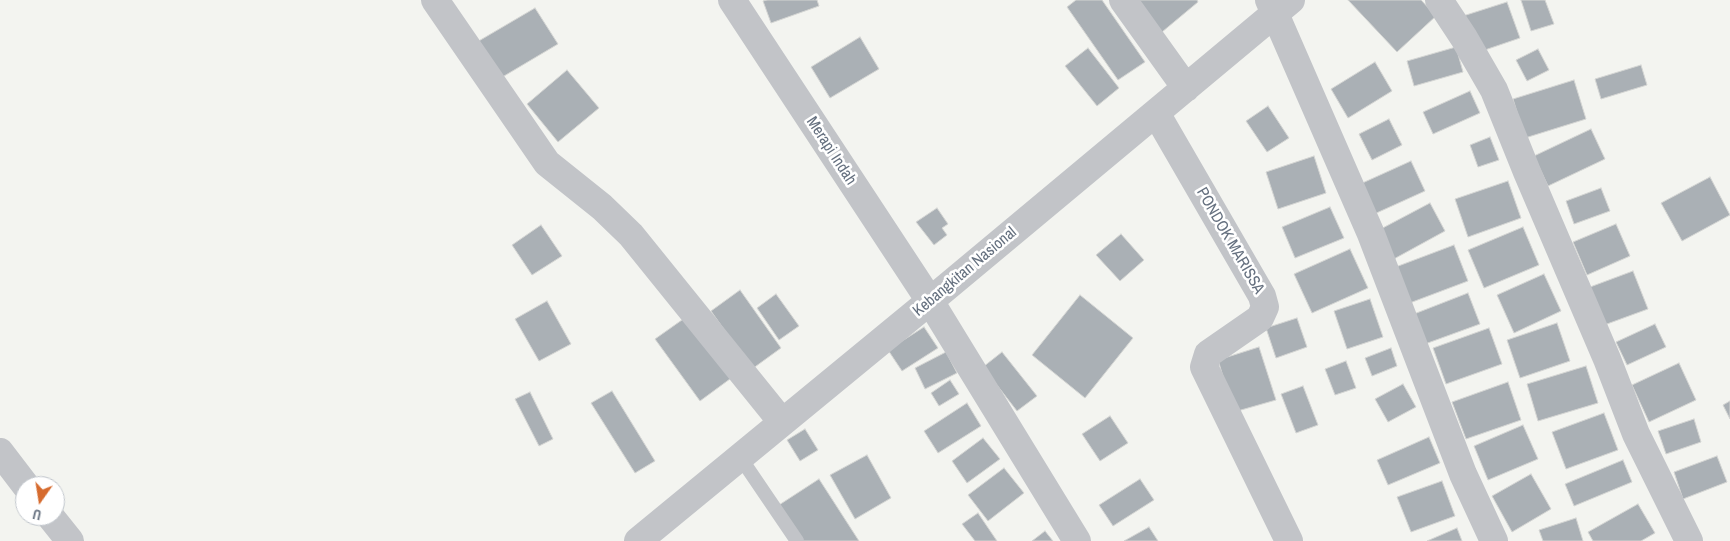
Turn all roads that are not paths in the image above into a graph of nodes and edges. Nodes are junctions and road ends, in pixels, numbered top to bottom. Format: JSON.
{"nodes":[{"id":1,"x":435,"y":0,"type":"edge"},
{"id":2,"x":732,"y":0,"type":"edge"},
{"id":3,"x":1123,"y":0,"type":"edge"},
{"id":4,"x":1439,"y":0,"type":"edge"},
{"id":5,"x":1279,"y":4,"type":"edge"},
{"id":6,"x":1186,"y":88,"type":"junction"},
{"id":7,"x":1156,"y":113,"type":"junction"},
{"id":8,"x":930,"y":301,"type":"junction"},
{"id":9,"x":782,"y":422,"type":"junction"},
{"id":10,"x":0,"y":452,"type":"edge"},
{"id":11,"x":740,"y":457,"type":"junction"},
{"id":12,"x":18,"y":476,"type":"edge"},
{"id":13,"x":58,"y":526,"type":"edge"},
{"id":14,"x":70,"y":541,"type":"edge"},
{"id":15,"x":638,"y":541,"type":"edge"},
{"id":16,"x":797,"y":541,"type":"edge"},
{"id":17,"x":1077,"y":541,"type":"edge"},
{"id":18,"x":1289,"y":541,"type":"edge"},
{"id":19,"x":1494,"y":541,"type":"edge"},
{"id":20,"x":1689,"y":541,"type":"edge"}],
"edges":[{"from":1,"to":9,"type":"street"},
{"from":2,"to":8,"type":"street","name":"Merapi Indah"},
{"from":3,"to":6,"type":"street"},
{"from":4,"to":20,"type":"street"},
{"from":5,"to":6,"type":"street","name":"Kebangkitan Nasional"},
{"from":5,"to":19,"type":"street"},
{"from":6,"to":7,"type":"street","name":"Kebangkitan Nasional"},
{"from":7,"to":8,"type":"street","name":"Kebangkitan Nasional"},
{"from":7,"to":18,"type":"street","name":"PONDOK MARISSA"},
{"from":8,"to":9,"type":"street","name":"Kebangkitan Nasional"},
{"from":8,"to":17,"type":"street","name":"Merapi Indah"},
{"from":9,"to":11,"type":"street","name":"Kebangkitan Nasional"},
{"from":10,"to":12,"type":"street"},
{"from":11,"to":15,"type":"street","name":"Kebangkitan Nasional"},
{"from":11,"to":16,"type":"lane"},
{"from":13,"to":14,"type":"street"}]}
